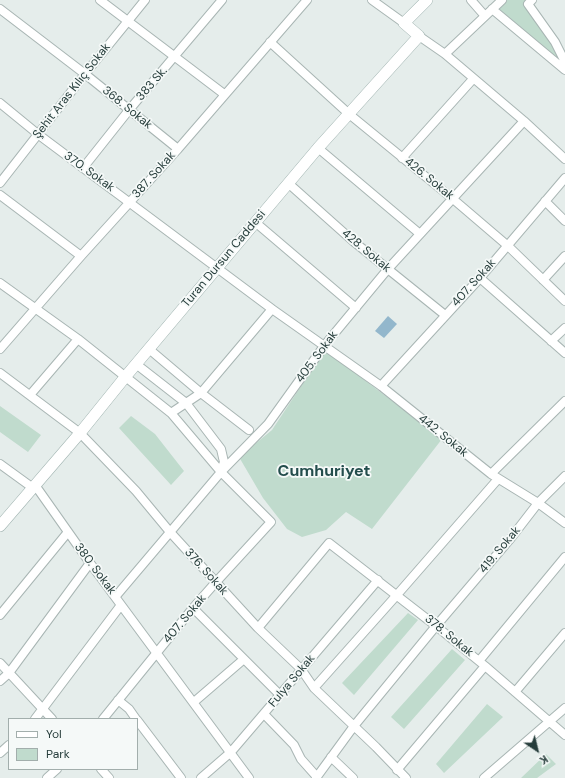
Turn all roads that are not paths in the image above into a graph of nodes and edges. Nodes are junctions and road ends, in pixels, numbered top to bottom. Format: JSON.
{"nodes":[{"id":1,"x":100,"y":0,"type":"edge"},
{"id":2,"x":145,"y":0,"type":"edge"},
{"id":3,"x":222,"y":0,"type":"edge"},
{"id":4,"x":307,"y":0,"type":"edge"},
{"id":5,"x":372,"y":0,"type":"edge"},
{"id":6,"x":427,"y":0,"type":"edge"},
{"id":7,"x":471,"y":0,"type":"edge"},
{"id":8,"x":502,"y":0,"type":"edge"},
{"id":9,"x":530,"y":2,"type":"edge"},
{"id":10,"x":0,"y":9,"type":"edge"},
{"id":11,"x":492,"y":9,"type":"junction"},
{"id":12,"x":485,"y":16,"type":"junction"},
{"id":13,"x":127,"y":21,"type":"junction"},
{"id":14,"x":404,"y":23,"type":"junction"},
{"id":15,"x":419,"y":36,"type":"junction"},
{"id":16,"x":270,"y":42,"type":"junction"},
{"id":17,"x":445,"y":54,"type":"junction"},
{"id":18,"x":175,"y":56,"type":"junction"},
{"id":19,"x":565,"y":62,"type":"edge"},
{"id":20,"x":565,"y":70,"type":"edge"},
{"id":21,"x":85,"y":74,"type":"junction"},
{"id":22,"x":473,"y":79,"type":"junction"},
{"id":23,"x":224,"y":94,"type":"junction"},
{"id":24,"x":0,"y":103,"type":"edge"},
{"id":25,"x":129,"y":110,"type":"junction"},
{"id":26,"x":349,"y":114,"type":"junction"},
{"id":27,"x":524,"y":121,"type":"junction"},
{"id":28,"x":39,"y":134,"type":"junction"},
{"id":29,"x":318,"y":148,"type":"junction"},
{"id":30,"x":178,"y":149,"type":"junction"},
{"id":31,"x":402,"y":158,"type":"junction"},
{"id":32,"x":565,"y":159,"type":"edge"},
{"id":33,"x":83,"y":168,"type":"junction"},
{"id":34,"x":565,"y":178,"type":"edge"},
{"id":35,"x":0,"y":183,"type":"edge"},
{"id":36,"x":288,"y":184,"type":"junction"},
{"id":37,"x":0,"y":195,"type":"edge"},
{"id":38,"x":453,"y":199,"type":"junction"},
{"id":39,"x":130,"y":202,"type":"junction"},
{"id":40,"x":545,"y":202,"type":"junction"},
{"id":41,"x":565,"y":221,"type":"edge"},
{"id":42,"x":255,"y":222,"type":"junction"},
{"id":43,"x":420,"y":234,"type":"junction"},
{"id":44,"x":508,"y":246,"type":"junction"},
{"id":45,"x":81,"y":256,"type":"junction"},
{"id":46,"x":565,"y":256,"type":"edge"},
{"id":47,"x":217,"y":268,"type":"junction"},
{"id":48,"x":387,"y":270,"type":"junction"},
{"id":49,"x":480,"y":278,"type":"junction"},
{"id":50,"x":543,"y":280,"type":"junction"},
{"id":51,"x":0,"y":283,"type":"edge"},
{"id":52,"x":565,"y":300,"type":"edge"},
{"id":53,"x":35,"y":308,"type":"junction"},
{"id":54,"x":356,"y":308,"type":"junction"},
{"id":55,"x":272,"y":309,"type":"junction"},
{"id":56,"x":445,"y":315,"type":"junction"},
{"id":57,"x":565,"y":328,"type":"edge"},
{"id":58,"x":78,"y":340,"type":"junction"},
{"id":59,"x":551,"y":341,"type":"junction"},
{"id":60,"x":324,"y":346,"type":"junction"},
{"id":61,"x":0,"y":349,"type":"edge"},
{"id":62,"x":149,"y":349,"type":"junction"},
{"id":63,"x":565,"y":353,"type":"edge"},
{"id":64,"x":136,"y":364,"type":"junction"},
{"id":65,"x":0,"y":373,"type":"edge"},
{"id":66,"x":126,"y":376,"type":"junction"},
{"id":67,"x":381,"y":386,"type":"junction"},
{"id":68,"x":201,"y":393,"type":"junction"},
{"id":69,"x":30,"y":395,"type":"junction"},
{"id":70,"x":565,"y":401,"type":"edge"},
{"id":71,"x":186,"y":404,"type":"junction"},
{"id":72,"x":171,"y":413,"type":"junction"},
{"id":73,"x":249,"y":430,"type":"dead end"},
{"id":74,"x":80,"y":433,"type":"junction"},
{"id":75,"x":0,"y":464,"type":"edge"},
{"id":76,"x":221,"y":472,"type":"junction"},
{"id":77,"x":494,"y":476,"type":"junction"},
{"id":78,"x":565,"y":476,"type":"edge"},
{"id":79,"x":34,"y":487,"type":"junction"},
{"id":80,"x":538,"y":503,"type":"junction"},
{"id":81,"x":565,"y":523,"type":"edge"},
{"id":82,"x":0,"y":526,"type":"edge"},
{"id":83,"x":68,"y":532,"type":"junction"},
{"id":84,"x":170,"y":532,"type":"junction"},
{"id":85,"x":565,"y":557,"type":"edge"},
{"id":86,"x":90,"y":563,"type":"junction"},
{"id":87,"x":378,"y":580,"type":"junction"},
{"id":88,"x":216,"y":582,"type":"junction"},
{"id":89,"x":116,"y":596,"type":"junction"},
{"id":90,"x":396,"y":596,"type":"junction"},
{"id":91,"x":122,"y":605,"type":"junction"},
{"id":92,"x":193,"y":608,"type":"junction"},
{"id":93,"x":0,"y":615,"type":"edge"},
{"id":94,"x":436,"y":626,"type":"junction"},
{"id":95,"x":258,"y":628,"type":"junction"},
{"id":96,"x":565,"y":633,"type":"edge"},
{"id":97,"x":157,"y":652,"type":"junction"},
{"id":98,"x":244,"y":659,"type":"junction"},
{"id":99,"x":0,"y":663,"type":"edge"},
{"id":100,"x":482,"y":663,"type":"junction"},
{"id":101,"x":301,"y":669,"type":"junction"},
{"id":102,"x":9,"y":673,"type":"junction"},
{"id":103,"x":0,"y":681,"type":"edge"},
{"id":104,"x":314,"y":688,"type":"junction"},
{"id":105,"x":515,"y":692,"type":"junction"},
{"id":106,"x":280,"y":695,"type":"junction"},
{"id":107,"x":118,"y":700,"type":"junction"},
{"id":108,"x":194,"y":702,"type":"junction"},
{"id":109,"x":565,"y":708,"type":"edge"},
{"id":110,"x":44,"y":709,"type":"junction"},
{"id":111,"x":264,"y":714,"type":"junction"},
{"id":112,"x":36,"y":718,"type":"edge"},
{"id":113,"x":51,"y":718,"type":"edge"},
{"id":114,"x":104,"y":718,"type":"edge"},
{"id":115,"x":136,"y":718,"type":"edge"},
{"id":116,"x":138,"y":721,"type":"edge"},
{"id":117,"x":549,"y":721,"type":"junction"},
{"id":118,"x":354,"y":726,"type":"junction"},
{"id":119,"x":565,"y":734,"type":"edge"},
{"id":120,"x":8,"y":746,"type":"edge"},
{"id":121,"x":231,"y":752,"type":"junction"},
{"id":122,"x":0,"y":753,"type":"edge"},
{"id":123,"x":331,"y":757,"type":"junction"},
{"id":124,"x":56,"y":770,"type":"edge"},
{"id":125,"x":101,"y":770,"type":"edge"},
{"id":126,"x":397,"y":770,"type":"junction"},
{"id":127,"x":47,"y":778,"type":"edge"},
{"id":128,"x":109,"y":778,"type":"edge"},
{"id":129,"x":181,"y":778,"type":"edge"},
{"id":130,"x":202,"y":778,"type":"edge"},
{"id":131,"x":249,"y":778,"type":"edge"},
{"id":132,"x":316,"y":778,"type":"edge"},
{"id":133,"x":352,"y":778,"type":"edge"},
{"id":134,"x":406,"y":778,"type":"edge"},
{"id":135,"x":484,"y":778,"type":"edge"}],
"edges":[{"from":1,"to":13,"type":"street"},
{"from":2,"to":13,"type":"street","name":"Şehit Aras Kılıç Sokak"},
{"from":3,"to":18,"type":"street","name":"383 Sk."},
{"from":4,"to":16,"type":"street","name":"387. Sokak"},
{"from":5,"to":14,"type":"street"},
{"from":6,"to":14,"type":"street"},
{"from":7,"to":12,"type":"street"},
{"from":8,"to":11,"type":"street"},
{"from":9,"to":19,"type":"street"},
{"from":10,"to":21,"type":"street","name":"368. Sokak"},
{"from":11,"to":12,"type":"street"},
{"from":11,"to":20,"type":"street"},
{"from":12,"to":17,"type":"street"},
{"from":13,"to":18,"type":"street"},
{"from":13,"to":21,"type":"street","name":"Şehit Aras Kılıç Sokak"},
{"from":14,"to":15,"type":"street"},
{"from":15,"to":17,"type":"street"},
{"from":15,"to":26,"type":"street","name":"Turan Dursun Caddesi"},
{"from":16,"to":23,"type":"street","name":"387. Sokak"},
{"from":16,"to":26,"type":"street","name":"426. Sokak"},
{"from":17,"to":22,"type":"street"},
{"from":18,"to":23,"type":"street"},
{"from":18,"to":25,"type":"street","name":"383 Sk."},
{"from":21,"to":25,"type":"street","name":"368. Sokak"},
{"from":21,"to":28,"type":"street","name":"Şehit Aras Kılıç Sokak"},
{"from":22,"to":27,"type":"street"},
{"from":22,"to":31,"type":"street"},
{"from":23,"to":30,"type":"street","name":"387. Sokak"},
{"from":24,"to":28,"type":"street","name":"370. Sokak"},
{"from":25,"to":30,"type":"street","name":"368. Sokak"},
{"from":25,"to":33,"type":"street","name":"383 Sk."},
{"from":26,"to":29,"type":"street","name":"Turan Dursun Caddesi"},
{"from":26,"to":31,"type":"street","name":"426. Sokak"},
{"from":27,"to":32,"type":"street"},
{"from":27,"to":38,"type":"street","name":"405. Sokak"},
{"from":28,"to":33,"type":"street","name":"370. Sokak"},
{"from":28,"to":35,"type":"street","name":"Şehit Aras Kılıç Sokak"},
{"from":29,"to":36,"type":"street","name":"Turan Dursun Caddesi"},
{"from":29,"to":43,"type":"street"},
{"from":30,"to":39,"type":"street","name":"387. Sokak"},
{"from":31,"to":38,"type":"street","name":"426. Sokak"},
{"from":33,"to":39,"type":"street","name":"370. Sokak"},
{"from":34,"to":40,"type":"street","name":"407. Sokak"},
{"from":36,"to":42,"type":"street","name":"Turan Dursun Caddesi"},
{"from":36,"to":48,"type":"street","name":"428. Sokak"},
{"from":37,"to":45,"type":"street"},
{"from":38,"to":43,"type":"street","name":"405. Sokak"},
{"from":38,"to":44,"type":"street","name":"426. Sokak"},
{"from":39,"to":45,"type":"street","name":"387. Sokak"},
{"from":39,"to":47,"type":"street","name":"370. Sokak"},
{"from":40,"to":41,"type":"street"},
{"from":40,"to":44,"type":"street","name":"407. Sokak"},
{"from":42,"to":47,"type":"street","name":"Turan Dursun Caddesi"},
{"from":42,"to":54,"type":"street"},
{"from":43,"to":48,"type":"street","name":"405. Sokak"},
{"from":44,"to":49,"type":"street","name":"407. Sokak"},
{"from":44,"to":50,"type":"street","name":"426. Sokak"},
{"from":45,"to":53,"type":"street","name":"387. Sokak"},
{"from":46,"to":50,"type":"street"},
{"from":47,"to":55,"type":"street","name":"370. Sokak"},
{"from":47,"to":62,"type":"street","name":"Turan Dursun Caddesi"},
{"from":48,"to":54,"type":"street","name":"405. Sokak"},
{"from":48,"to":56,"type":"street","name":"428. Sokak"},
{"from":49,"to":56,"type":"street","name":"407. Sokak"},
{"from":49,"to":59,"type":"street"},
{"from":50,"to":52,"type":"street","name":"426. Sokak"},
{"from":51,"to":53,"type":"street"},
{"from":53,"to":58,"type":"street"},
{"from":53,"to":61,"type":"street","name":"387. Sokak"},
{"from":54,"to":60,"type":"street","name":"405. Sokak"},
{"from":55,"to":60,"type":"street","name":"442. Sokak"},
{"from":55,"to":68,"type":"street"},
{"from":56,"to":67,"type":"street","name":"407. Sokak"},
{"from":57,"to":59,"type":"street"},
{"from":58,"to":66,"type":"street"},
{"from":58,"to":69,"type":"street"},
{"from":59,"to":63,"type":"street"},
{"from":60,"to":67,"type":"street","name":"442. Sokak"},
{"from":60,"to":76,"type":"street","name":"405. Sokak"},
{"from":62,"to":64,"type":"street","name":"Turan Dursun Caddesi"},
{"from":62,"to":68,"type":"street"},
{"from":64,"to":66,"type":"street","name":"Turan Dursun Caddesi"},
{"from":64,"to":71,"type":"street"},
{"from":65,"to":69,"type":"street","name":"376. Sokak"},
{"from":66,"to":72,"type":"street"},
{"from":66,"to":74,"type":"street","name":"Turan Dursun Caddesi"},
{"from":67,"to":77,"type":"street","name":"442. Sokak"},
{"from":68,"to":71,"type":"street"},
{"from":68,"to":73,"type":"street"},
{"from":69,"to":74,"type":"street","name":"376. Sokak"},
{"from":70,"to":77,"type":"street"},
{"from":71,"to":72,"type":"street"},
{"from":71,"to":76,"type":"street"},
{"from":72,"to":76,"type":"street"},
{"from":74,"to":79,"type":"street","name":"Turan Dursun Caddesi"},
{"from":74,"to":84,"type":"street","name":"376. Sokak"},
{"from":75,"to":79,"type":"street","name":"380. Sokak"},
{"from":76,"to":84,"type":"street","name":"405. Sokak"},
{"from":76,"to":88,"type":"street","name":"407. Sokak"},
{"from":77,"to":80,"type":"street","name":"442. Sokak"},
{"from":77,"to":90,"type":"street"},
{"from":78,"to":80,"type":"street","name":"419. Sokak"},
{"from":79,"to":82,"type":"street","name":"Turan Dursun Caddesi"},
{"from":79,"to":83,"type":"street","name":"380. Sokak"},
{"from":80,"to":81,"type":"street","name":"442. Sokak"},
{"from":80,"to":94,"type":"street","name":"419. Sokak"},
{"from":83,"to":86,"type":"street","name":"380. Sokak"},
{"from":83,"to":93,"type":"street"},
{"from":84,"to":88,"type":"street","name":"376. Sokak"},
{"from":84,"to":89,"type":"street","name":"405. Sokak"},
{"from":85,"to":100,"type":"street"},
{"from":86,"to":89,"type":"street","name":"380. Sokak"},
{"from":86,"to":102,"type":"street"},
{"from":87,"to":90,"type":"street","name":"378. Sokak"},
{"from":87,"to":95,"type":"street","name":"378. Sokak"},
{"from":87,"to":101,"type":"street","name":"Fulya Sokak"},
{"from":88,"to":92,"type":"street","name":"407. Sokak"},
{"from":88,"to":95,"type":"street","name":"376. Sokak"},
{"from":89,"to":91,"type":"street","name":"380. Sokak"},
{"from":90,"to":94,"type":"street","name":"378. Sokak"},
{"from":90,"to":104,"type":"street"},
{"from":91,"to":97,"type":"street","name":"380. Sokak"},
{"from":91,"to":110,"type":"street"},
{"from":92,"to":97,"type":"street","name":"407. Sokak"},
{"from":92,"to":98,"type":"street"},
{"from":94,"to":100,"type":"street","name":"378. Sokak"},
{"from":94,"to":118,"type":"street","name":"419. Sokak"},
{"from":95,"to":101,"type":"street","name":"376. Sokak"},
{"from":96,"to":105,"type":"street"},
{"from":97,"to":107,"type":"street","name":"407. Sokak"},
{"from":97,"to":108,"type":"street","name":"380. Sokak"},
{"from":98,"to":106,"type":"street"},
{"from":98,"to":108,"type":"street"},
{"from":99,"to":102,"type":"street"},
{"from":100,"to":105,"type":"street","name":"378. Sokak"},
{"from":100,"to":126,"type":"street"},
{"from":101,"to":104,"type":"street","name":"376. Sokak"},
{"from":101,"to":106,"type":"street","name":"Fulya Sokak"},
{"from":102,"to":103,"type":"street"},
{"from":102,"to":110,"type":"street"},
{"from":104,"to":118,"type":"street","name":"376. Sokak"},
{"from":105,"to":117,"type":"street","name":"378. Sokak"},
{"from":106,"to":111,"type":"street","name":"Fulya Sokak"},
{"from":107,"to":114,"type":"street","name":"407. Sokak"},
{"from":107,"to":115,"type":"street"},
{"from":108,"to":121,"type":"street","name":"380. Sokak"},
{"from":109,"to":117,"type":"street"},
{"from":110,"to":112,"type":"street"},
{"from":110,"to":113,"type":"street"},
{"from":111,"to":121,"type":"street","name":"Fulya Sokak"},
{"from":111,"to":132,"type":"street"},
{"from":116,"to":129,"type":"street"},
{"from":117,"to":119,"type":"street","name":"378. Sokak"},
{"from":117,"to":135,"type":"street"},
{"from":118,"to":123,"type":"street","name":"419. Sokak"},
{"from":118,"to":126,"type":"street","name":"376. Sokak"},
{"from":120,"to":122,"type":"street"},
{"from":121,"to":130,"type":"street","name":"Fulya Sokak"},
{"from":121,"to":131,"type":"street","name":"380. Sokak"},
{"from":123,"to":132,"type":"street","name":"419. Sokak"},
{"from":123,"to":133,"type":"street"},
{"from":124,"to":127,"type":"street"},
{"from":125,"to":128,"type":"street"},
{"from":126,"to":134,"type":"street","name":"376. Sokak"}]}
